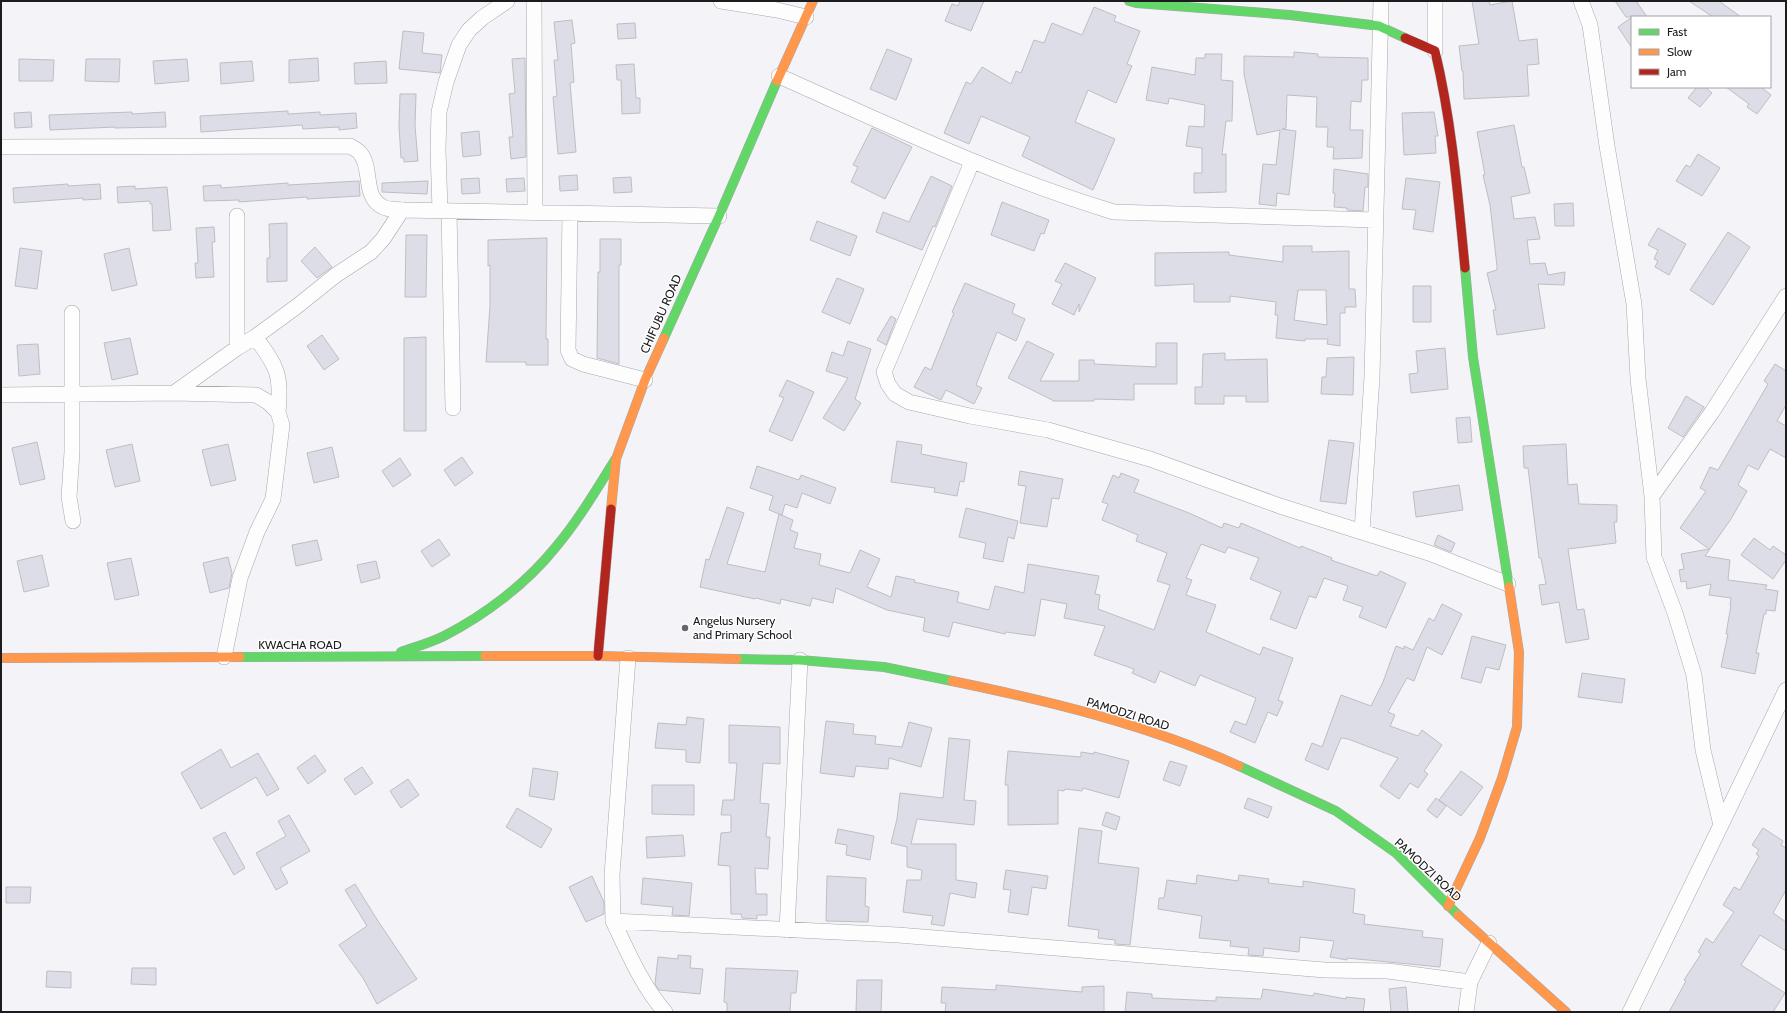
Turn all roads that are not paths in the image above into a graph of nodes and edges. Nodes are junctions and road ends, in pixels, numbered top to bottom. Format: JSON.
{"nodes":[{"id":1,"x":507,"y":1,"type":"edge"},
{"id":2,"x":534,"y":1,"type":"edge"},
{"id":3,"x":721,"y":1,"type":"edge"},
{"id":4,"x":814,"y":1,"type":"edge"},
{"id":5,"x":1129,"y":1,"type":"edge"},
{"id":6,"x":1381,"y":1,"type":"edge"},
{"id":7,"x":1435,"y":1,"type":"edge"},
{"id":8,"x":1582,"y":1,"type":"edge"},
{"id":9,"x":806,"y":17,"type":"junction"},
{"id":10,"x":1379,"y":26,"type":"junction"},
{"id":11,"x":1435,"y":51,"type":"junction"},
{"id":12,"x":779,"y":76,"type":"junction"},
{"id":13,"x":1,"y":147,"type":"edge"},
{"id":14,"x":972,"y":162,"type":"junction"},
{"id":15,"x":402,"y":210,"type":"junction"},
{"id":16,"x":445,"y":211,"type":"junction"},
{"id":17,"x":535,"y":212,"type":"junction"},
{"id":18,"x":570,"y":213,"type":"junction"},
{"id":19,"x":237,"y":216,"type":"dead end"},
{"id":20,"x":719,"y":216,"type":"junction"},
{"id":21,"x":1375,"y":220,"type":"junction"},
{"id":22,"x":1786,"y":296,"type":"edge"},
{"id":23,"x":72,"y":313,"type":"dead end"},
{"id":24,"x":255,"y":337,"type":"junction"},
{"id":25,"x":237,"y":348,"type":"junction"},
{"id":26,"x":645,"y":380,"type":"junction"},
{"id":27,"x":174,"y":393,"type":"junction"},
{"id":28,"x":72,"y":394,"type":"junction"},
{"id":29,"x":1,"y":395,"type":"edge"},
{"id":30,"x":453,"y":408,"type":"dead end"},
{"id":31,"x":278,"y":412,"type":"junction"},
{"id":32,"x":616,"y":459,"type":"junction"},
{"id":33,"x":1652,"y":496,"type":"junction"},
{"id":34,"x":73,"y":521,"type":"dead end"},
{"id":35,"x":1362,"y":532,"type":"junction"},
{"id":36,"x":1508,"y":584,"type":"junction"},
{"id":37,"x":598,"y":656,"type":"junction"},
{"id":38,"x":224,"y":657,"type":"junction"},
{"id":39,"x":1,"y":658,"type":"edge"},
{"id":40,"x":385,"y":658,"type":"junction"},
{"id":41,"x":628,"y":658,"type":"junction"},
{"id":42,"x":800,"y":660,"type":"junction"},
{"id":43,"x":1786,"y":690,"type":"edge"},
{"id":44,"x":1721,"y":825,"type":"junction"},
{"id":45,"x":1448,"y":906,"type":"junction"},
{"id":46,"x":613,"y":921,"type":"junction"},
{"id":47,"x":787,"y":930,"type":"junction"},
{"id":48,"x":1489,"y":943,"type":"junction"},
{"id":49,"x":1470,"y":982,"type":"junction"},
{"id":50,"x":665,"y":1012,"type":"edge"},
{"id":51,"x":1466,"y":1012,"type":"edge"},
{"id":52,"x":1566,"y":1012,"type":"edge"},
{"id":53,"x":1630,"y":1012,"type":"edge"}],
"edges":[{"from":1,"to":16,"type":"street"},
{"from":2,"to":17,"type":"street"},
{"from":3,"to":9,"type":"street"},
{"from":4,"to":9,"type":"street","name":"CHIFUBU ROAD"},
{"from":5,"to":10,"type":"street"},
{"from":6,"to":10,"type":"street"},
{"from":7,"to":11,"type":"street"},
{"from":8,"to":33,"type":"street"},
{"from":9,"to":12,"type":"street","name":"CHIFUBU ROAD"},
{"from":10,"to":11,"type":"street"},
{"from":10,"to":21,"type":"street"},
{"from":11,"to":36,"type":"street"},
{"from":12,"to":14,"type":"street"},
{"from":12,"to":20,"type":"street","name":"CHIFUBU ROAD"},
{"from":13,"to":15,"type":"street"},
{"from":14,"to":21,"type":"street"},
{"from":14,"to":35,"type":"street"},
{"from":15,"to":16,"type":"street"},
{"from":15,"to":24,"type":"street"},
{"from":16,"to":17,"type":"street"},
{"from":16,"to":30,"type":"street"},
{"from":17,"to":18,"type":"street"},
{"from":18,"to":20,"type":"street"},
{"from":18,"to":26,"type":"street"},
{"from":19,"to":25,"type":"street"},
{"from":20,"to":26,"type":"street","name":"CHIFUBU ROAD"},
{"from":21,"to":35,"type":"street"},
{"from":22,"to":33,"type":"street"},
{"from":23,"to":28,"type":"street"},
{"from":24,"to":25,"type":"street"},
{"from":24,"to":31,"type":"street"},
{"from":25,"to":27,"type":"street"},
{"from":26,"to":32,"type":"street","name":"CHIFUBU ROAD"},
{"from":27,"to":28,"type":"street"},
{"from":27,"to":31,"type":"street"},
{"from":28,"to":29,"type":"street"},
{"from":28,"to":34,"type":"street"},
{"from":31,"to":38,"type":"street"},
{"from":32,"to":37,"type":"street","name":"CHIFUBU ROAD"},
{"from":32,"to":40,"type":"street"},
{"from":33,"to":44,"type":"street"},
{"from":35,"to":36,"type":"street"},
{"from":36,"to":45,"type":"street"},
{"from":37,"to":40,"type":"street","name":"KWACHA ROAD"},
{"from":37,"to":41,"type":"street","name":"PAMODZI ROAD"},
{"from":38,"to":39,"type":"street","name":"KWACHA ROAD"},
{"from":38,"to":40,"type":"street","name":"KWACHA ROAD"},
{"from":41,"to":42,"type":"street","name":"PAMODZI ROAD"},
{"from":41,"to":46,"type":"street"},
{"from":42,"to":45,"type":"street","name":"PAMODZI ROAD"},
{"from":42,"to":47,"type":"street"},
{"from":43,"to":44,"type":"street"},
{"from":44,"to":53,"type":"street"},
{"from":45,"to":48,"type":"street","name":"PAMODZI ROAD"},
{"from":46,"to":47,"type":"street"},
{"from":46,"to":50,"type":"street"},
{"from":47,"to":49,"type":"street"},
{"from":48,"to":49,"type":"street"},
{"from":48,"to":52,"type":"street","name":"PAMODZI ROAD"},
{"from":49,"to":51,"type":"street"}]}
